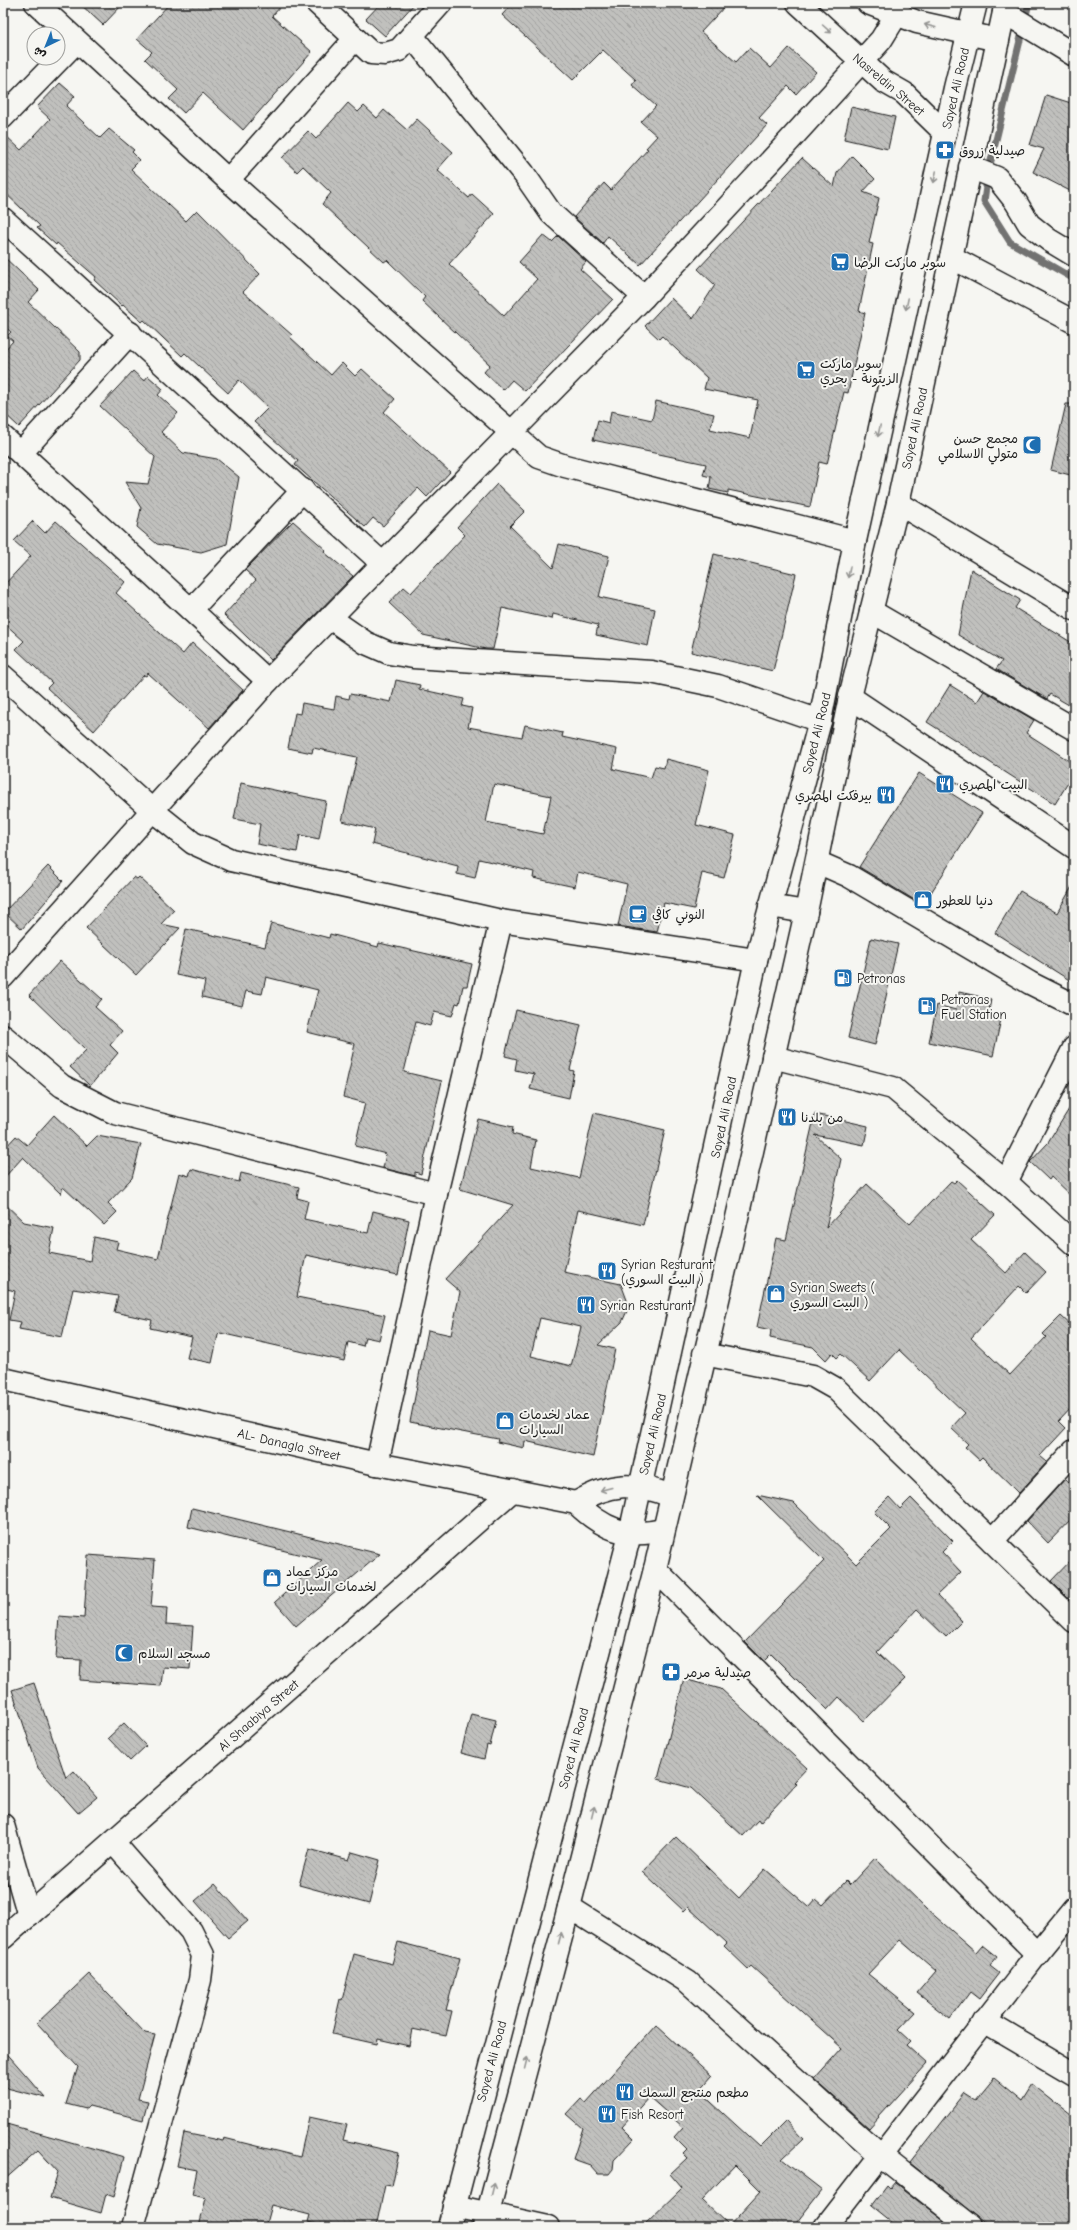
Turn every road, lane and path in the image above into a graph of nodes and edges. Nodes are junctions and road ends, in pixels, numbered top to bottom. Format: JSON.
{"nodes":[{"id":1,"x":36,"y":3,"type":"edge"},
{"id":2,"x":316,"y":3,"type":"edge"},
{"id":3,"x":441,"y":3,"type":"edge"},
{"id":4,"x":798,"y":3,"type":"edge"},
{"id":5,"x":868,"y":3,"type":"edge"},
{"id":6,"x":976,"y":3,"type":"edge"},
{"id":7,"x":1005,"y":8,"type":"edge"},
{"id":8,"x":897,"y":9,"type":"edge"},
{"id":9,"x":968,"y":33,"type":"junction"},
{"id":10,"x":412,"y":36,"type":"junction"},
{"id":11,"x":354,"y":40,"type":"junction"},
{"id":12,"x":998,"y":40,"type":"junction"},
{"id":13,"x":76,"y":42,"type":"junction"},
{"id":14,"x":1074,"y":55,"type":"edge"},
{"id":15,"x":862,"y":61,"type":"junction"},
{"id":16,"x":3,"y":117,"type":"edge"},
{"id":17,"x":945,"y":133,"type":"junction"},
{"id":18,"x":970,"y":167,"type":"junction"},
{"id":19,"x":228,"y":180,"type":"junction"},
{"id":20,"x":3,"y":219,"type":"edge"},
{"id":21,"x":1074,"y":255,"type":"edge"},
{"id":22,"x":951,"y":257,"type":"junction"},
{"id":23,"x":644,"y":297,"type":"junction"},
{"id":24,"x":1074,"y":322,"type":"edge"},
{"id":25,"x":130,"y":333,"type":"junction"},
{"id":26,"x":512,"y":432,"type":"junction"},
{"id":27,"x":3,"y":437,"type":"edge"},
{"id":28,"x":21,"y":453,"type":"junction"},
{"id":29,"x":303,"y":490,"type":"junction"},
{"id":30,"x":898,"y":504,"type":"junction"},
{"id":31,"x":855,"y":541,"type":"junction"},
{"id":32,"x":383,"y":564,"type":"junction"},
{"id":33,"x":1074,"y":608,"type":"edge"},
{"id":34,"x":191,"y":610,"type":"junction"},
{"id":35,"x":871,"y":611,"type":"junction"},
{"id":36,"x":330,"y":618,"type":"junction"},
{"id":37,"x":3,"y":676,"type":"edge"},
{"id":38,"x":268,"y":681,"type":"junction"},
{"id":39,"x":850,"y":698,"type":"junction"},
{"id":40,"x":820,"y":721,"type":"junction"},
{"id":41,"x":1074,"y":729,"type":"edge"},
{"id":42,"x":152,"y":810,"type":"junction"},
{"id":43,"x":1074,"y":847,"type":"edge"},
{"id":44,"x":817,"y":862,"type":"junction"},
{"id":45,"x":770,"y":906,"type":"junction"},
{"id":46,"x":806,"y":912,"type":"junction"},
{"id":47,"x":501,"y":922,"type":"junction"},
{"id":48,"x":756,"y":960,"type":"junction"},
{"id":49,"x":3,"y":977,"type":"edge"},
{"id":50,"x":1074,"y":1005,"type":"edge"},
{"id":51,"x":3,"y":1036,"type":"edge"},
{"id":52,"x":1074,"y":1048,"type":"edge"},
{"id":53,"x":773,"y":1057,"type":"junction"},
{"id":54,"x":1006,"y":1182,"type":"junction"},
{"id":55,"x":436,"y":1194,"type":"junction"},
{"id":56,"x":1074,"y":1244,"type":"edge"},
{"id":57,"x":704,"y":1354,"type":"junction"},
{"id":58,"x":3,"y":1379,"type":"edge"},
{"id":59,"x":1074,"y":1451,"type":"edge"},
{"id":60,"x":377,"y":1464,"type":"junction"},
{"id":61,"x":640,"y":1486,"type":"junction"},
{"id":62,"x":513,"y":1490,"type":"junction"},
{"id":63,"x":671,"y":1496,"type":"junction"},
{"id":64,"x":576,"y":1503,"type":"junction"},
{"id":65,"x":664,"y":1530,"type":"junction"},
{"id":66,"x":630,"y":1534,"type":"junction"},
{"id":67,"x":992,"y":1541,"type":"junction"},
{"id":68,"x":654,"y":1569,"type":"junction"},
{"id":69,"x":1074,"y":1621,"type":"edge"},
{"id":70,"x":3,"y":1825,"type":"edge"},
{"id":71,"x":114,"y":1842,"type":"junction"},
{"id":72,"x":569,"y":1906,"type":"junction"},
{"id":73,"x":1074,"y":1909,"type":"edge"},
{"id":74,"x":28,"y":1916,"type":"junction"},
{"id":75,"x":3,"y":1938,"type":"edge"},
{"id":76,"x":1037,"y":1954,"type":"junction"},
{"id":77,"x":984,"y":2021,"type":"junction"},
{"id":78,"x":1074,"y":2074,"type":"edge"},
{"id":79,"x":880,"y":2154,"type":"junction"},
{"id":80,"x":454,"y":2206,"type":"junction"},
{"id":81,"x":485,"y":2220,"type":"edge"},
{"id":82,"x":134,"y":2227,"type":"edge"},
{"id":83,"x":449,"y":2227,"type":"edge"},
{"id":84,"x":548,"y":2227,"type":"edge"},
{"id":85,"x":824,"y":2227,"type":"edge"},
{"id":86,"x":971,"y":2227,"type":"edge"}],
"edges":[{"from":1,"to":13,"type":"street"},
{"from":2,"to":11,"type":"street"},
{"from":3,"to":10,"type":"street"},
{"from":4,"to":15,"type":"street","name":"Nasreldin Street","one_way":true},
{"from":5,"to":8,"type":"street"},
{"from":6,"to":9,"type":"street","name":"Sayed Ali Road"},
{"from":7,"to":12,"type":"street","name":"Sayed Ali Road"},
{"from":7,"to":14,"type":"street"},
{"from":9,"to":8,"type":"street","one_way":true},
{"from":8,"to":15,"type":"street"},
{"from":9,"to":12,"type":"street"},
{"from":9,"to":17,"type":"street","name":"Sayed Ali Road"},
{"from":10,"to":11,"type":"street"},
{"from":10,"to":23,"type":"street"},
{"from":11,"to":19,"type":"street"},
{"from":12,"to":18,"type":"street","name":"Sayed Ali Road"},
{"from":13,"to":16,"type":"street"},
{"from":13,"to":19,"type":"street"},
{"from":15,"to":17,"type":"street","name":"Nasreldin Street"},
{"from":15,"to":23,"type":"street"},
{"from":17,"to":31,"type":"street","name":"Sayed Ali Road","one_way":true},
{"from":18,"to":21,"type":"street"},
{"from":18,"to":22,"type":"street","name":"Sayed Ali Road"},
{"from":19,"to":26,"type":"street"},
{"from":20,"to":25,"type":"street"},
{"from":22,"to":24,"type":"street"},
{"from":22,"to":30,"type":"street","name":"Sayed Ali Road"},
{"from":23,"to":26,"type":"street"},
{"from":25,"to":28,"type":"street"},
{"from":25,"to":29,"type":"street"},
{"from":26,"to":31,"type":"street"},
{"from":26,"to":32,"type":"street"},
{"from":27,"to":28,"type":"street"},
{"from":28,"to":34,"type":"street"},
{"from":29,"to":32,"type":"street"},
{"from":29,"to":34,"type":"street"},
{"from":30,"to":33,"type":"street"},
{"from":30,"to":35,"type":"street","name":"Sayed Ali Road"},
{"from":31,"to":40,"type":"street","name":"Sayed Ali Road","one_way":true},
{"from":32,"to":36,"type":"street"},
{"from":34,"to":38,"type":"street"},
{"from":35,"to":39,"type":"street","name":"Sayed Ali Road"},
{"from":35,"to":41,"type":"street"},
{"from":36,"to":38,"type":"street"},
{"from":36,"to":40,"type":"street"},
{"from":37,"to":42,"type":"street"},
{"from":38,"to":42,"type":"street"},
{"from":39,"to":43,"type":"street"},
{"from":39,"to":44,"type":"street","name":"Sayed Ali Road"},
{"from":40,"to":45,"type":"street","name":"Sayed Ali Road"},
{"from":42,"to":47,"type":"street"},
{"from":42,"to":49,"type":"street"},
{"from":44,"to":46,"type":"street","name":"Sayed Ali Road"},
{"from":44,"to":50,"type":"street"},
{"from":45,"to":46,"type":"street"},
{"from":45,"to":48,"type":"street","name":"Sayed Ali Road"},
{"from":46,"to":53,"type":"street","name":"Sayed Ali Road"},
{"from":47,"to":48,"type":"street"},
{"from":47,"to":55,"type":"street"},
{"from":48,"to":61,"type":"street","name":"Sayed Ali Road"},
{"from":51,"to":55,"type":"street"},
{"from":52,"to":54,"type":"street"},
{"from":53,"to":54,"type":"street"},
{"from":53,"to":57,"type":"street","name":"Sayed Ali Road"},
{"from":54,"to":56,"type":"street"},
{"from":55,"to":60,"type":"street"},
{"from":57,"to":63,"type":"street","name":"Sayed Ali Road"},
{"from":57,"to":67,"type":"street"},
{"from":58,"to":60,"type":"street","name":"AL- Danagla Street"},
{"from":59,"to":67,"type":"street"},
{"from":60,"to":62,"type":"street","name":"AL- Danagla Street"},
{"from":61,"to":63,"type":"street"},
{"from":61,"to":64,"type":"street","one_way":true},
{"from":61,"to":66,"type":"street","name":"Sayed Ali Road"},
{"from":62,"to":64,"type":"street","name":"AL- Danagla Street"},
{"from":62,"to":71,"type":"street","name":"Al Shaabiya Street"},
{"from":63,"to":65,"type":"street","name":"Sayed Ali Road"},
{"from":64,"to":66,"type":"street"},
{"from":65,"to":66,"type":"street"},
{"from":65,"to":68,"type":"street","name":"Sayed Ali Road"},
{"from":66,"to":80,"type":"street","name":"Sayed Ali Road"},
{"from":67,"to":69,"type":"street"},
{"from":72,"to":68,"type":"street","name":"Sayed Ali Road","one_way":true},
{"from":68,"to":76,"type":"street"},
{"from":70,"to":74,"type":"street"},
{"from":71,"to":74,"type":"street","name":"Al Shaabiya Street"},
{"from":71,"to":82,"type":"street"},
{"from":72,"to":79,"type":"street"},
{"from":81,"to":72,"type":"street","name":"Sayed Ali Road","one_way":true},
{"from":73,"to":76,"type":"street"},
{"from":74,"to":75,"type":"street","name":"Al Shaabiya Street"},
{"from":76,"to":77,"type":"street"},
{"from":77,"to":78,"type":"street"},
{"from":77,"to":79,"type":"street"},
{"from":79,"to":85,"type":"street"},
{"from":79,"to":86,"type":"street"},
{"from":80,"to":81,"type":"street"},
{"from":80,"to":83,"type":"street","name":"Sayed Ali Road"},
{"from":81,"to":84,"type":"street"}]}
